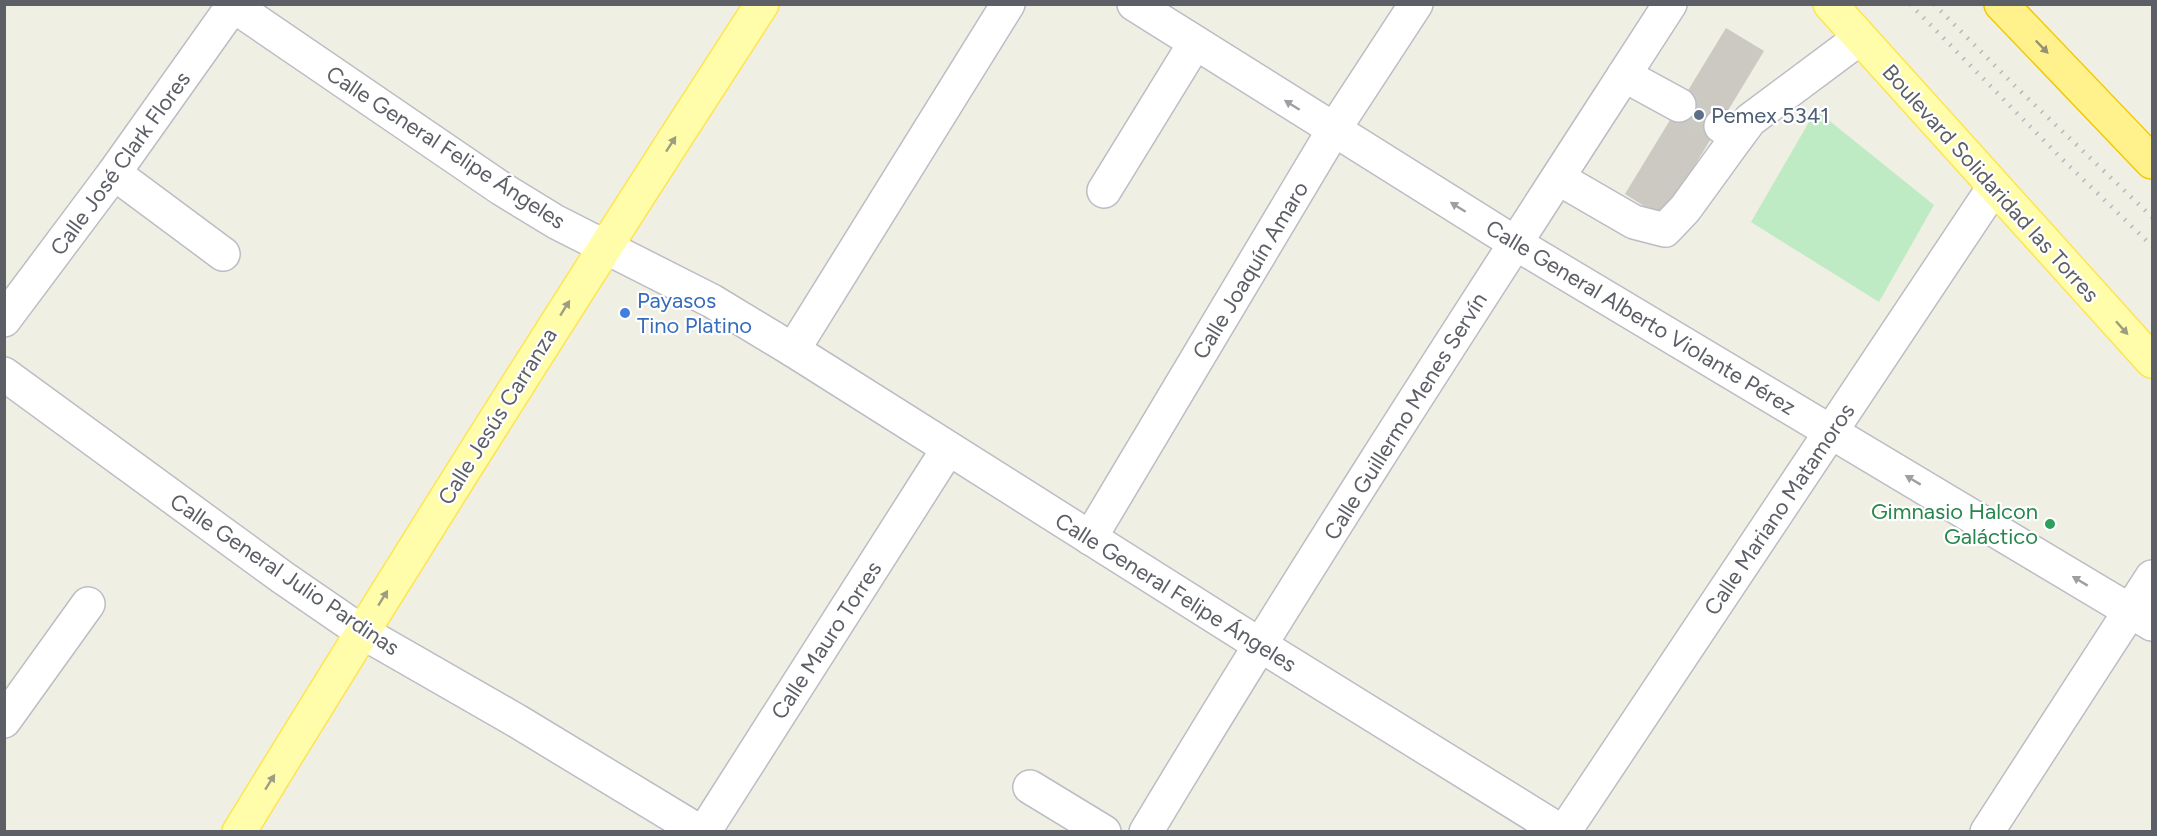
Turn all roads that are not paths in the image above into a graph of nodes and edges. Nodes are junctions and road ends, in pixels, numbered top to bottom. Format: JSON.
{"nodes":[{"id":1,"x":762,"y":4,"type":"edge"},
{"id":2,"x":1008,"y":4,"type":"edge"},
{"id":3,"x":1134,"y":4,"type":"edge"},
{"id":4,"x":1416,"y":4,"type":"edge"},
{"id":5,"x":1670,"y":4,"type":"edge"},
{"id":6,"x":1830,"y":4,"type":"edge"},
{"id":7,"x":2001,"y":4,"type":"edge"},
{"id":8,"x":233,"y":5,"type":"edge"},
{"id":9,"x":1860,"y":38,"type":"junction"},
{"id":10,"x":1195,"y":43,"type":"junction"},
{"id":11,"x":1624,"y":75,"type":"junction"},
{"id":12,"x":1678,"y":105,"type":"tunnel mouth"},
{"id":13,"x":1333,"y":131,"type":"junction"},
{"id":14,"x":2152,"y":162,"type":"edge"},
{"id":15,"x":114,"y":173,"type":"junction"},
{"id":16,"x":1558,"y":178,"type":"junction"},
{"id":17,"x":1994,"y":187,"type":"junction"},
{"id":18,"x":1104,"y":191,"type":"dead end"},
{"id":19,"x":1515,"y":243,"type":"junction"},
{"id":20,"x":605,"y":245,"type":"junction"},
{"id":21,"x":223,"y":254,"type":"dead end"},
{"id":22,"x":4,"y":320,"type":"edge"},
{"id":23,"x":793,"y":350,"type":"junction"},
{"id":24,"x":2152,"y":361,"type":"edge"},
{"id":25,"x":4,"y":374,"type":"edge"},
{"id":26,"x":1832,"y":431,"type":"junction"},
{"id":27,"x":948,"y":449,"type":"junction"},
{"id":28,"x":1090,"y":538,"type":"junction"},
{"id":29,"x":2152,"y":577,"type":"edge"},
{"id":30,"x":88,"y":604,"type":"dead end"},
{"id":31,"x":2141,"y":617,"type":"edge"},
{"id":32,"x":362,"y":632,"type":"junction"},
{"id":33,"x":1260,"y":645,"type":"junction"},
{"id":34,"x":4,"y":721,"type":"edge"},
{"id":35,"x":1030,"y":787,"type":"dead end"},
{"id":36,"x":1151,"y":830,"type":"edge"},
{"id":37,"x":239,"y":831,"type":"edge"},
{"id":38,"x":702,"y":831,"type":"edge"},
{"id":39,"x":1104,"y":831,"type":"edge"},
{"id":40,"x":1563,"y":831,"type":"edge"},
{"id":41,"x":1987,"y":831,"type":"edge"}],
"edges":[{"from":20,"to":1,"type":"main road","name":"Calle Jesús Carranza","one_way":true},
{"from":2,"to":23,"type":"street"},
{"from":3,"to":10,"type":"street","name":"Calle General Alberto Violante Pérez"},
{"from":4,"to":13,"type":"street","name":"Calle Joaquín Amaro"},
{"from":5,"to":11,"type":"street","name":"Calle Guillermo Menes Servín"},
{"from":6,"to":9,"type":"main road","name":"Boulevard Solidaridad las Torres"},
{"from":7,"to":14,"type":"highway","one_way":true},
{"from":8,"to":15,"type":"street","name":"Calle José Clark Flores"},
{"from":8,"to":20,"type":"street","name":"Calle General Felipe Ángeles"},
{"from":9,"to":16,"type":"street"},
{"from":9,"to":17,"type":"main road","name":"Boulevard Solidaridad las Torres"},
{"from":13,"to":10,"type":"street","name":"Calle General Alberto Violante Pérez","one_way":true},
{"from":10,"to":18,"type":"street"},
{"from":11,"to":12,"type":"street"},
{"from":11,"to":16,"type":"street","name":"Calle Guillermo Menes Servín"},
{"from":19,"to":13,"type":"street","name":"Calle General Alberto Violante Pérez","one_way":true},
{"from":13,"to":28,"type":"street","name":"Calle Joaquín Amaro"},
{"from":15,"to":21,"type":"street"},
{"from":15,"to":22,"type":"street","name":"Calle José Clark Flores"},
{"from":16,"to":19,"type":"street","name":"Calle Guillermo Menes Servín"},
{"from":17,"to":24,"type":"main road","name":"Boulevard Solidaridad las Torres","one_way":true},
{"from":17,"to":26,"type":"street","name":"Calle Mariano Matamoros"},
{"from":19,"to":26,"type":"street","name":"Calle General Alberto Violante Pérez"},
{"from":19,"to":33,"type":"street","name":"Calle Guillermo Menes Servín"},
{"from":20,"to":23,"type":"street","name":"Calle General Felipe Ángeles"},
{"from":32,"to":20,"type":"main road","name":"Calle Jesús Carranza","one_way":true},
{"from":23,"to":27,"type":"street","name":"Calle General Felipe Ángeles"},
{"from":25,"to":32,"type":"street","name":"Calle General Julio Pardinas"},
{"from":31,"to":26,"type":"street","name":"Calle General Alberto Violante Pérez","one_way":true},
{"from":26,"to":40,"type":"street","name":"Calle Mariano Matamoros"},
{"from":27,"to":28,"type":"street","name":"Calle General Felipe Ángeles"},
{"from":27,"to":38,"type":"street","name":"Calle Mauro Torres"},
{"from":28,"to":33,"type":"street","name":"Calle General Felipe Ángeles"},
{"from":29,"to":31,"type":"street"},
{"from":30,"to":34,"type":"street"},
{"from":31,"to":41,"type":"street"},
{"from":37,"to":32,"type":"main road","name":"Calle Jesús Carranza","one_way":true},
{"from":32,"to":38,"type":"street","name":"Calle General Julio Pardinas"},
{"from":33,"to":36,"type":"street","name":"Calle Guillermo Menes Servín"},
{"from":33,"to":40,"type":"street","name":"Calle General Felipe Ángeles"},
{"from":35,"to":39,"type":"street"}]}
